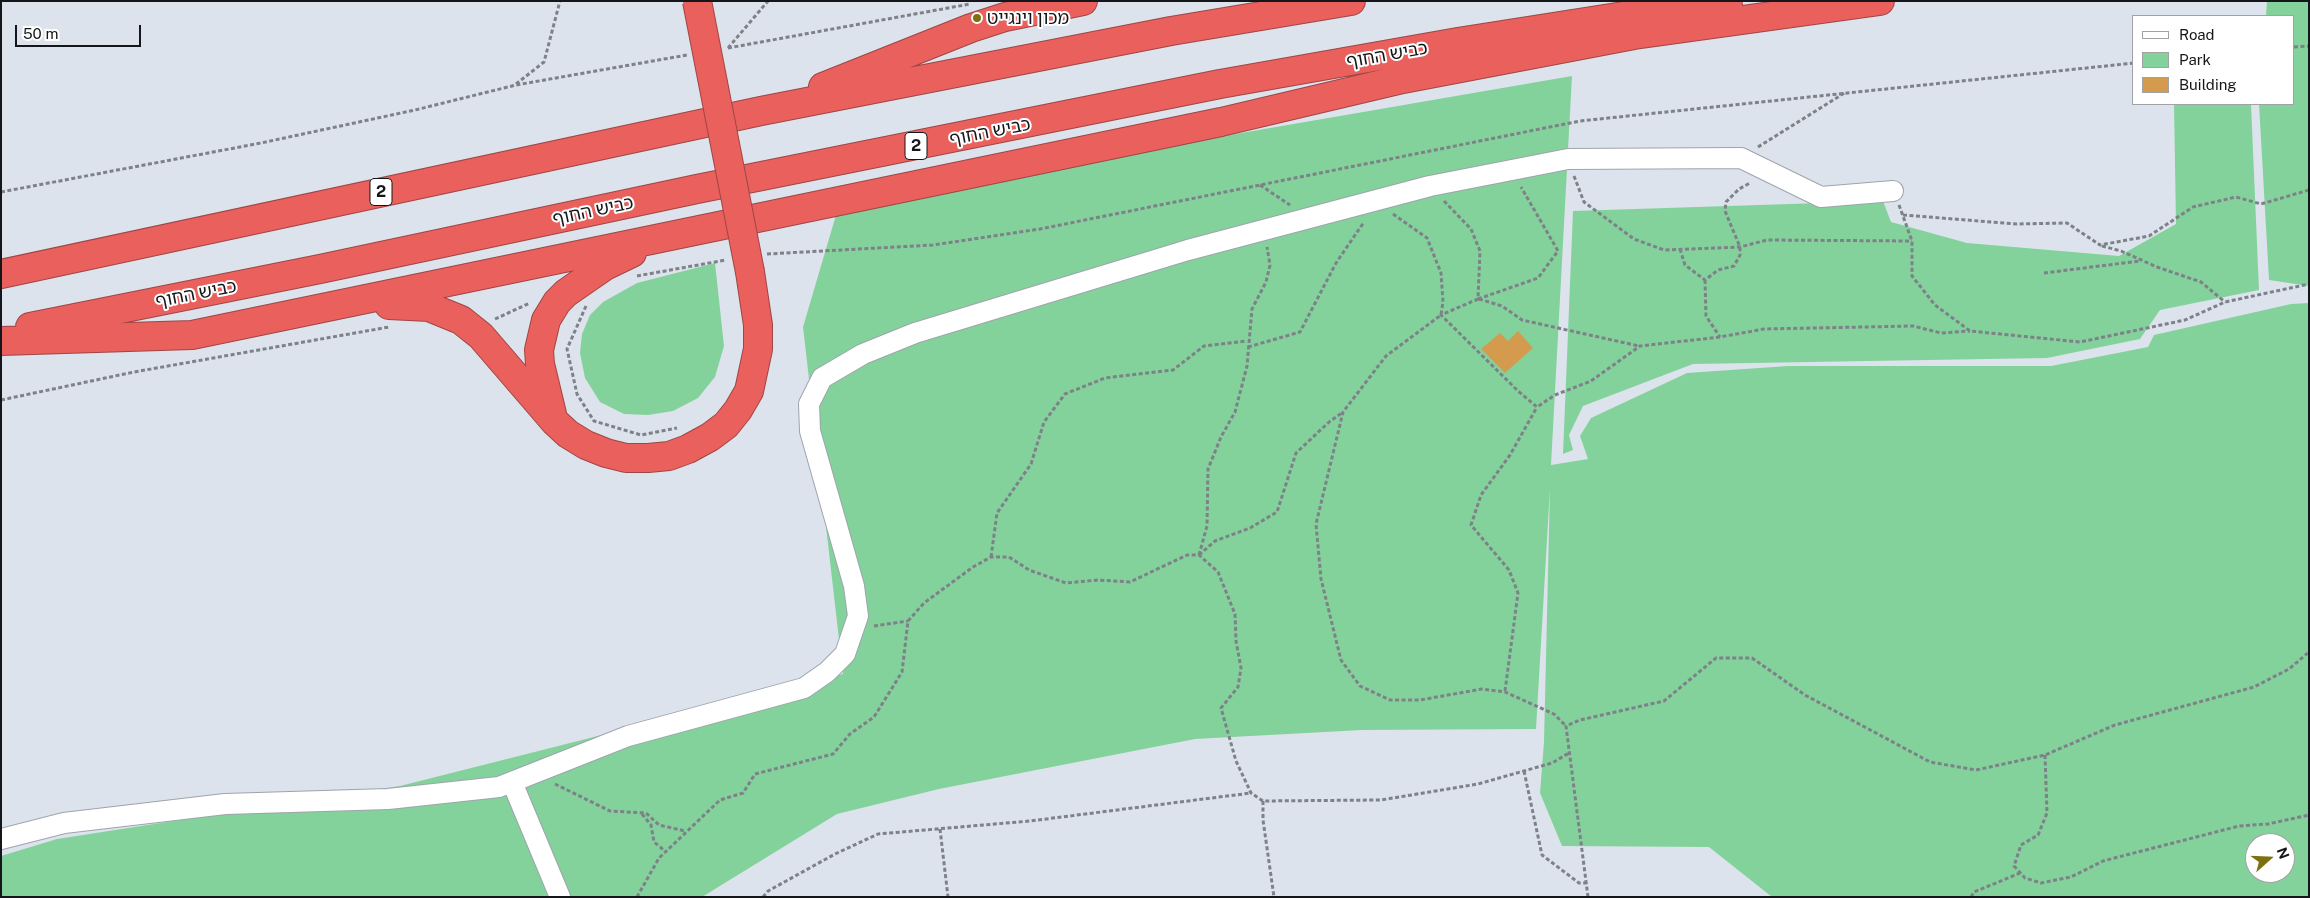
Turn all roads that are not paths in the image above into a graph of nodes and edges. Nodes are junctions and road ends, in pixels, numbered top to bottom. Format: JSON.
{"nodes":[{"id":1,"x":697,"y":1,"type":"edge"},
{"id":2,"x":1083,"y":1,"type":"edge"},
{"id":3,"x":1351,"y":1,"type":"edge"},
{"id":4,"x":1837,"y":1,"type":"edge"},
{"id":5,"x":1880,"y":1,"type":"edge"},
{"id":6,"x":762,"y":111,"type":"junction"},
{"id":7,"x":1893,"y":191,"type":"road end"},
{"id":8,"x":665,"y":237,"type":"junction"},
{"id":9,"x":1,"y":274,"type":"edge"},
{"id":10,"x":333,"y":306,"type":"junction"},
{"id":11,"x":1,"y":333,"type":"edge"},
{"id":12,"x":1,"y":341,"type":"edge"},
{"id":13,"x":555,"y":422,"type":"junction"},
{"id":14,"x":512,"y":782,"type":"junction"},
{"id":15,"x":1,"y":839,"type":"edge"},
{"id":16,"x":560,"y":897,"type":"edge"}],
"edges":[{"from":1,"to":13,"type":"highway","bridge":true},
{"from":2,"to":6,"type":"highway"},
{"from":3,"to":6,"type":"highway","number":"2"},
{"from":4,"to":11,"type":"highway","name":"כביש החוף","number":"2"},
{"from":5,"to":8,"type":"highway"},
{"from":6,"to":9,"type":"highway","number":"2"},
{"from":7,"to":14,"type":"street"},
{"from":8,"to":10,"type":"highway"},
{"from":8,"to":13,"type":"highway"},
{"from":10,"to":12,"type":"highway"},
{"from":10,"to":13,"type":"highway"},
{"from":14,"to":15,"type":"street"},
{"from":14,"to":16,"type":"street"}]}
